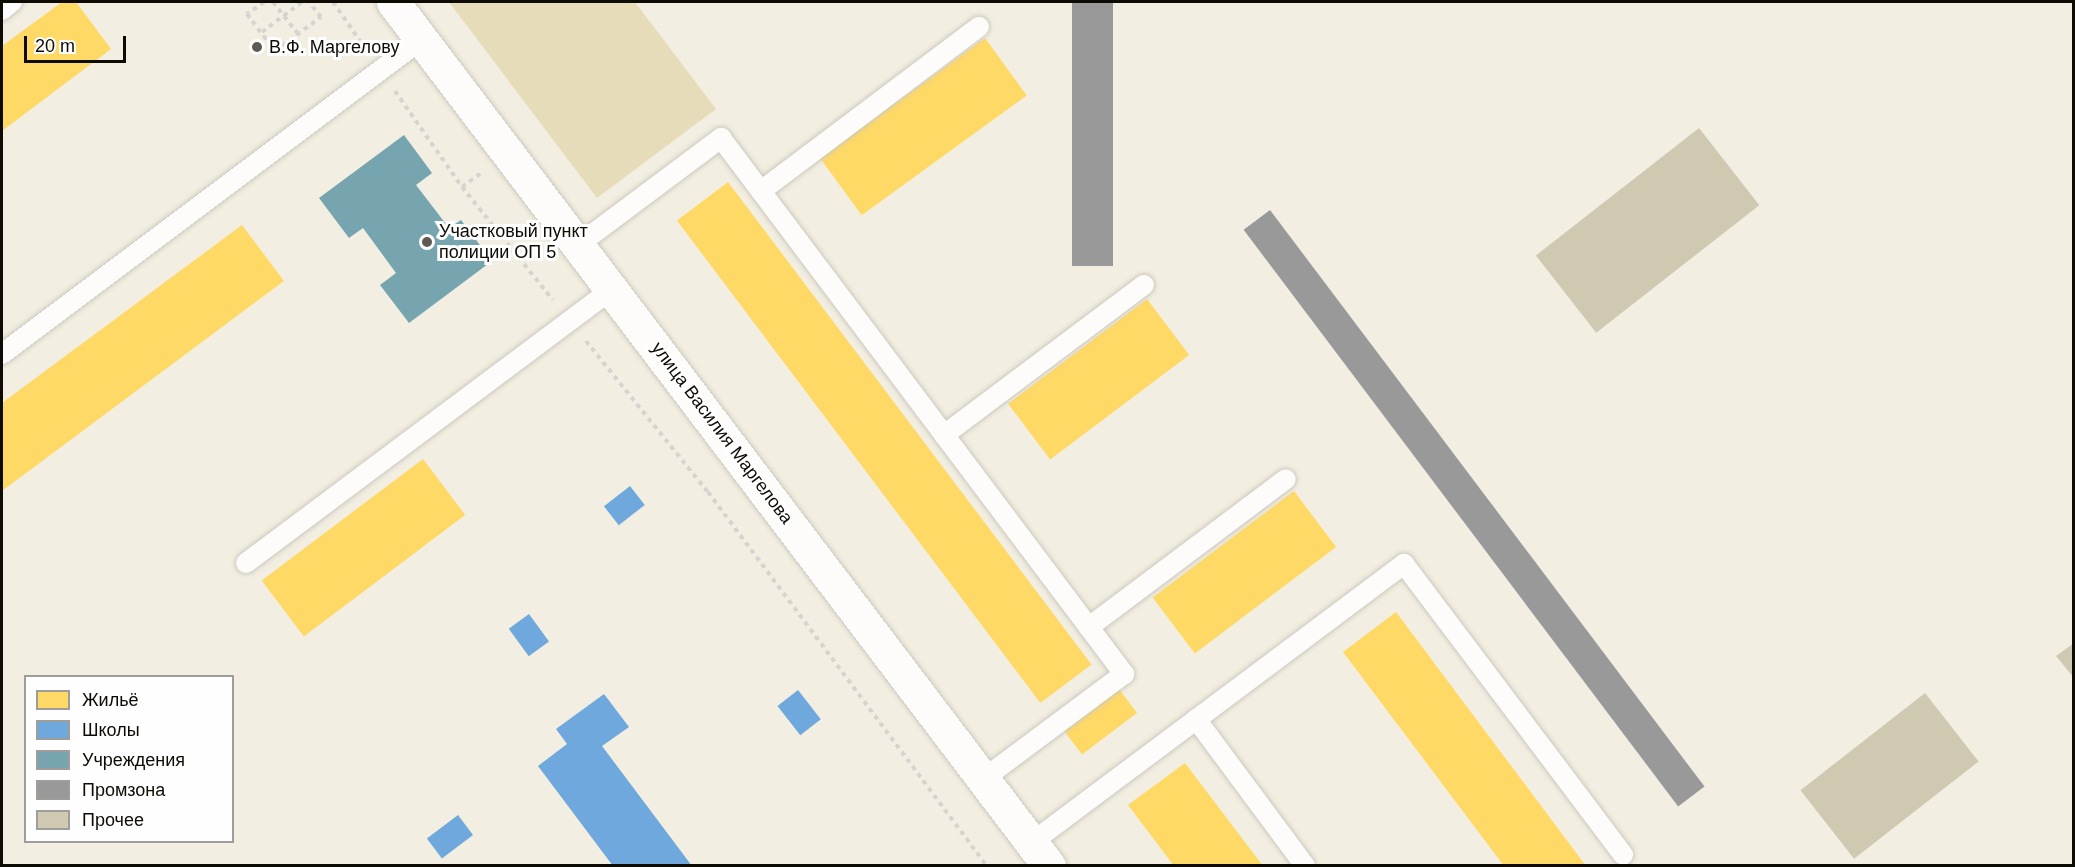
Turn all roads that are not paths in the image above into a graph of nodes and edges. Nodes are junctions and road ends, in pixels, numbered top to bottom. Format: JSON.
{"nodes":[{"id":1,"x":12,"y":2,"type":"edge"},
{"id":2,"x":393,"y":2,"type":"edge"},
{"id":3,"x":2,"y":10,"type":"edge"},
{"id":4,"x":979,"y":27,"type":"dead end"},
{"id":5,"x":422,"y":39,"type":"junction"},
{"id":6,"x":761,"y":191,"type":"junction"},
{"id":7,"x":578,"y":245,"type":"junction"},
{"id":8,"x":1144,"y":285,"type":"dead end"},
{"id":9,"x":612,"y":289,"type":"junction"},
{"id":10,"x":2,"y":354,"type":"edge"},
{"id":11,"x":944,"y":435,"type":"junction"},
{"id":12,"x":1286,"y":479,"type":"dead end"},
{"id":13,"x":246,"y":563,"type":"dead end"},
{"id":14,"x":1089,"y":627,"type":"junction"},
{"id":15,"x":1196,"y":719,"type":"junction"},
{"id":16,"x":983,"y":779,"type":"junction"},
{"id":17,"x":1040,"y":854,"type":"edge"},
{"id":18,"x":1623,"y":855,"type":"dead end"},
{"id":19,"x":1305,"y":866,"type":"edge"}],
"edges":[{"from":1,"to":3,"type":"lane"},
{"from":2,"to":5,"type":"street","name":"улица Василия Маргелова"},
{"from":4,"to":6,"type":"lane"},
{"from":5,"to":7,"type":"street","name":"улица Василия Маргелова"},
{"from":5,"to":10,"type":"lane"},
{"from":6,"to":7,"type":"lane"},
{"from":6,"to":11,"type":"lane"},
{"from":7,"to":9,"type":"street","name":"улица Василия Маргелова"},
{"from":8,"to":11,"type":"lane"},
{"from":9,"to":13,"type":"lane"},
{"from":9,"to":16,"type":"street","name":"улица Василия Маргелова"},
{"from":11,"to":14,"type":"lane"},
{"from":12,"to":14,"type":"lane"},
{"from":14,"to":16,"type":"lane"},
{"from":15,"to":17,"type":"lane"},
{"from":15,"to":18,"type":"lane"},
{"from":15,"to":19,"type":"lane"},
{"from":16,"to":17,"type":"street","name":"улица Василия Маргелова"}]}
